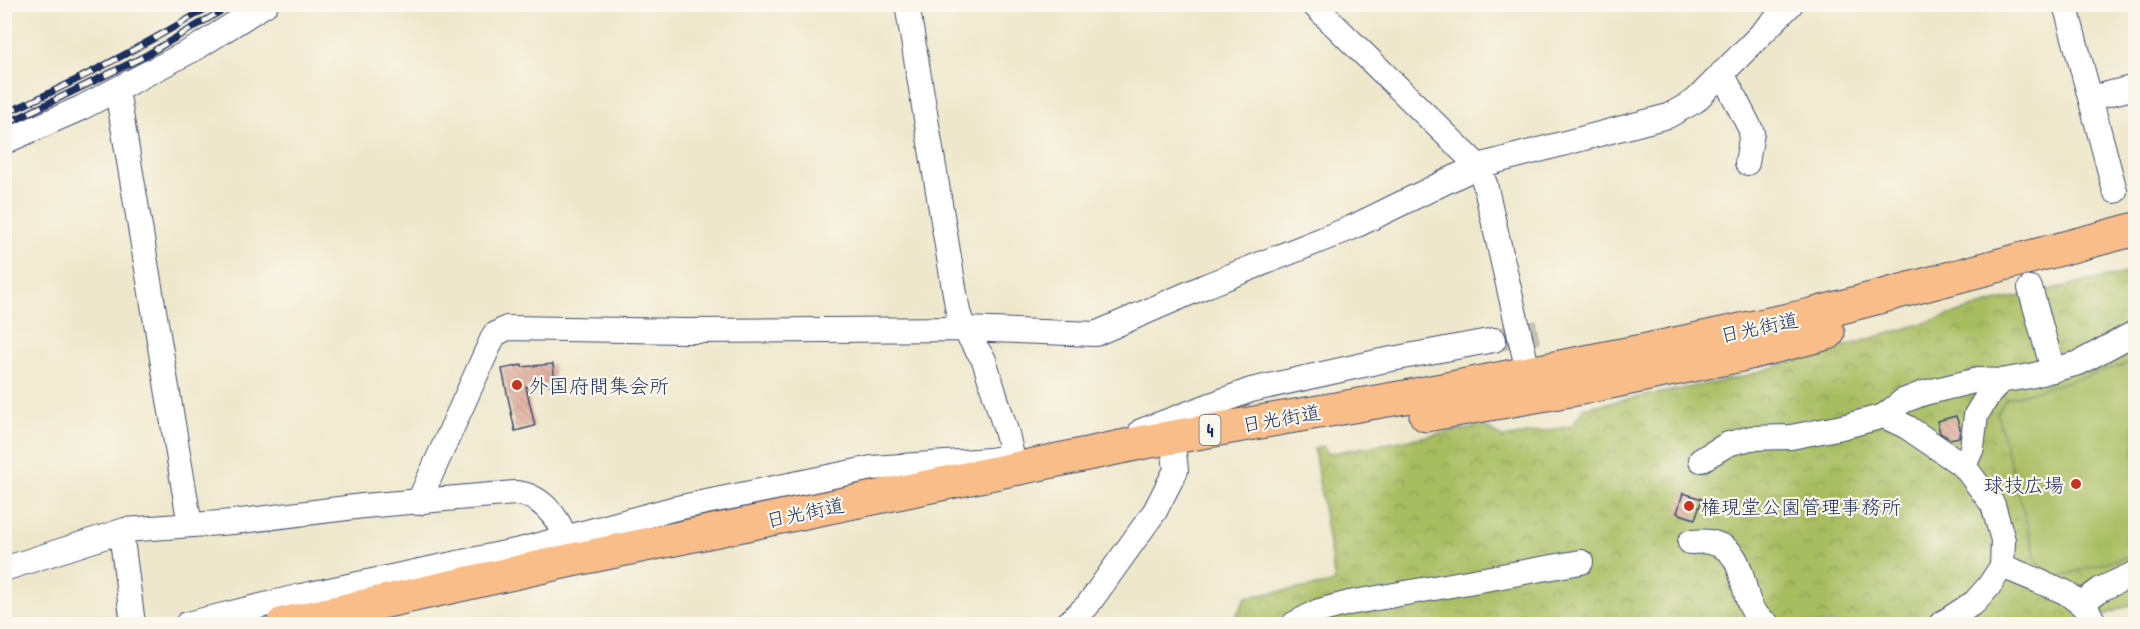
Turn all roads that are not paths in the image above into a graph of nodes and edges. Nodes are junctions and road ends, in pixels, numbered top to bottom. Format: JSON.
{"nodes":[{"id":1,"x":266,"y":4,"type":"edge"},
{"id":2,"x":907,"y":4,"type":"edge"},
{"id":3,"x":1313,"y":4,"type":"edge"},
{"id":4,"x":1791,"y":4,"type":"edge"},
{"id":5,"x":2063,"y":4,"type":"edge"},
{"id":6,"x":1722,"y":74,"type":"junction"},
{"id":7,"x":2136,"y":87,"type":"edge"},
{"id":8,"x":117,"y":90,"type":"junction"},
{"id":9,"x":2091,"y":98,"type":"junction"},
{"id":10,"x":4,"y":142,"type":"edge"},
{"id":11,"x":1748,"y":163,"type":"dead end"},
{"id":12,"x":1478,"y":166,"type":"junction"},
{"id":13,"x":2115,"y":191,"type":"dead end"},
{"id":14,"x":2136,"y":228,"type":"edge"},
{"id":15,"x":2136,"y":246,"type":"edge"},
{"id":16,"x":2030,"y":288,"type":"dead end"},
{"id":17,"x":964,"y":329,"type":"junction"},
{"id":18,"x":2136,"y":332,"type":"edge"},
{"id":19,"x":1494,"y":340,"type":"tunnel mouth"},
{"id":20,"x":2054,"y":370,"type":"junction"},
{"id":21,"x":2000,"y":381,"type":"junction"},
{"id":22,"x":1531,"y":386,"type":"junction"},
{"id":23,"x":1884,"y":416,"type":"junction"},
{"id":24,"x":1164,"y":445,"type":"junction"},
{"id":25,"x":1701,"y":460,"type":"dead end"},
{"id":26,"x":1013,"y":462,"type":"junction"},
{"id":27,"x":1964,"y":466,"type":"junction"},
{"id":28,"x":418,"y":503,"type":"junction"},
{"id":29,"x":190,"y":525,"type":"junction"},
{"id":30,"x":121,"y":532,"type":"junction"},
{"id":31,"x":565,"y":538,"type":"junction"},
{"id":32,"x":1690,"y":542,"type":"dead end"},
{"id":33,"x":1581,"y":562,"type":"dead end"},
{"id":34,"x":2002,"y":566,"type":"junction"},
{"id":35,"x":4,"y":569,"type":"edge"},
{"id":36,"x":2136,"y":573,"type":"edge"},
{"id":37,"x":1372,"y":599,"type":"junction"},
{"id":38,"x":2081,"y":603,"type":"junction"},
{"id":39,"x":134,"y":624,"type":"edge"},
{"id":40,"x":187,"y":624,"type":"edge"},
{"id":41,"x":283,"y":624,"type":"edge"},
{"id":42,"x":367,"y":624,"type":"edge"},
{"id":43,"x":1067,"y":624,"type":"edge"},
{"id":44,"x":1294,"y":624,"type":"edge"},
{"id":45,"x":1336,"y":624,"type":"edge"},
{"id":46,"x":1767,"y":624,"type":"edge"},
{"id":47,"x":1941,"y":624,"type":"edge"},
{"id":48,"x":2095,"y":624,"type":"edge"}],
"edges":[{"from":1,"to":8,"type":"street"},
{"from":2,"to":17,"type":"street"},
{"from":3,"to":12,"type":"street"},
{"from":4,"to":6,"type":"street"},
{"from":5,"to":9,"type":"street"},
{"from":6,"to":11,"type":"street"},
{"from":6,"to":12,"type":"street"},
{"from":7,"to":9,"type":"street"},
{"from":8,"to":10,"type":"street"},
{"from":8,"to":29,"type":"street"},
{"from":9,"to":13,"type":"street"},
{"from":12,"to":17,"type":"street"},
{"from":12,"to":22,"type":"street"},
{"from":14,"to":22,"type":"highway","name":"日光街道","number":"4"},
{"from":15,"to":22,"type":"highway","name":"日光街道","number":"4"},
{"from":16,"to":20,"type":"street"},
{"from":17,"to":26,"type":"street"},
{"from":17,"to":28,"type":"street"},
{"from":18,"to":20,"type":"street"},
{"from":19,"to":24,"type":"street"},
{"from":20,"to":21,"type":"street"},
{"from":21,"to":23,"type":"street"},
{"from":21,"to":27,"type":"street"},
{"from":22,"to":24,"type":"highway","name":"日光街道","number":"4"},
{"from":23,"to":25,"type":"street"},
{"from":23,"to":27,"type":"street"},
{"from":24,"to":26,"type":"highway","name":"日光街道","number":"4"},
{"from":24,"to":42,"type":"highway","name":"日光街道","number":"4"},
{"from":24,"to":43,"type":"street"},
{"from":26,"to":31,"type":"street"},
{"from":26,"to":41,"type":"highway","name":"日光街道","number":"4"},
{"from":27,"to":34,"type":"street"},
{"from":28,"to":29,"type":"street"},
{"from":28,"to":31,"type":"street"},
{"from":29,"to":30,"type":"street"},
{"from":30,"to":35,"type":"street"},
{"from":30,"to":39,"type":"street"},
{"from":31,"to":40,"type":"street"},
{"from":32,"to":46,"type":"street"},
{"from":33,"to":37,"type":"street"},
{"from":34,"to":38,"type":"street"},
{"from":34,"to":47,"type":"street"},
{"from":36,"to":38,"type":"street"},
{"from":37,"to":44,"type":"street"},
{"from":37,"to":45,"type":"street"},
{"from":38,"to":48,"type":"street"}]}
